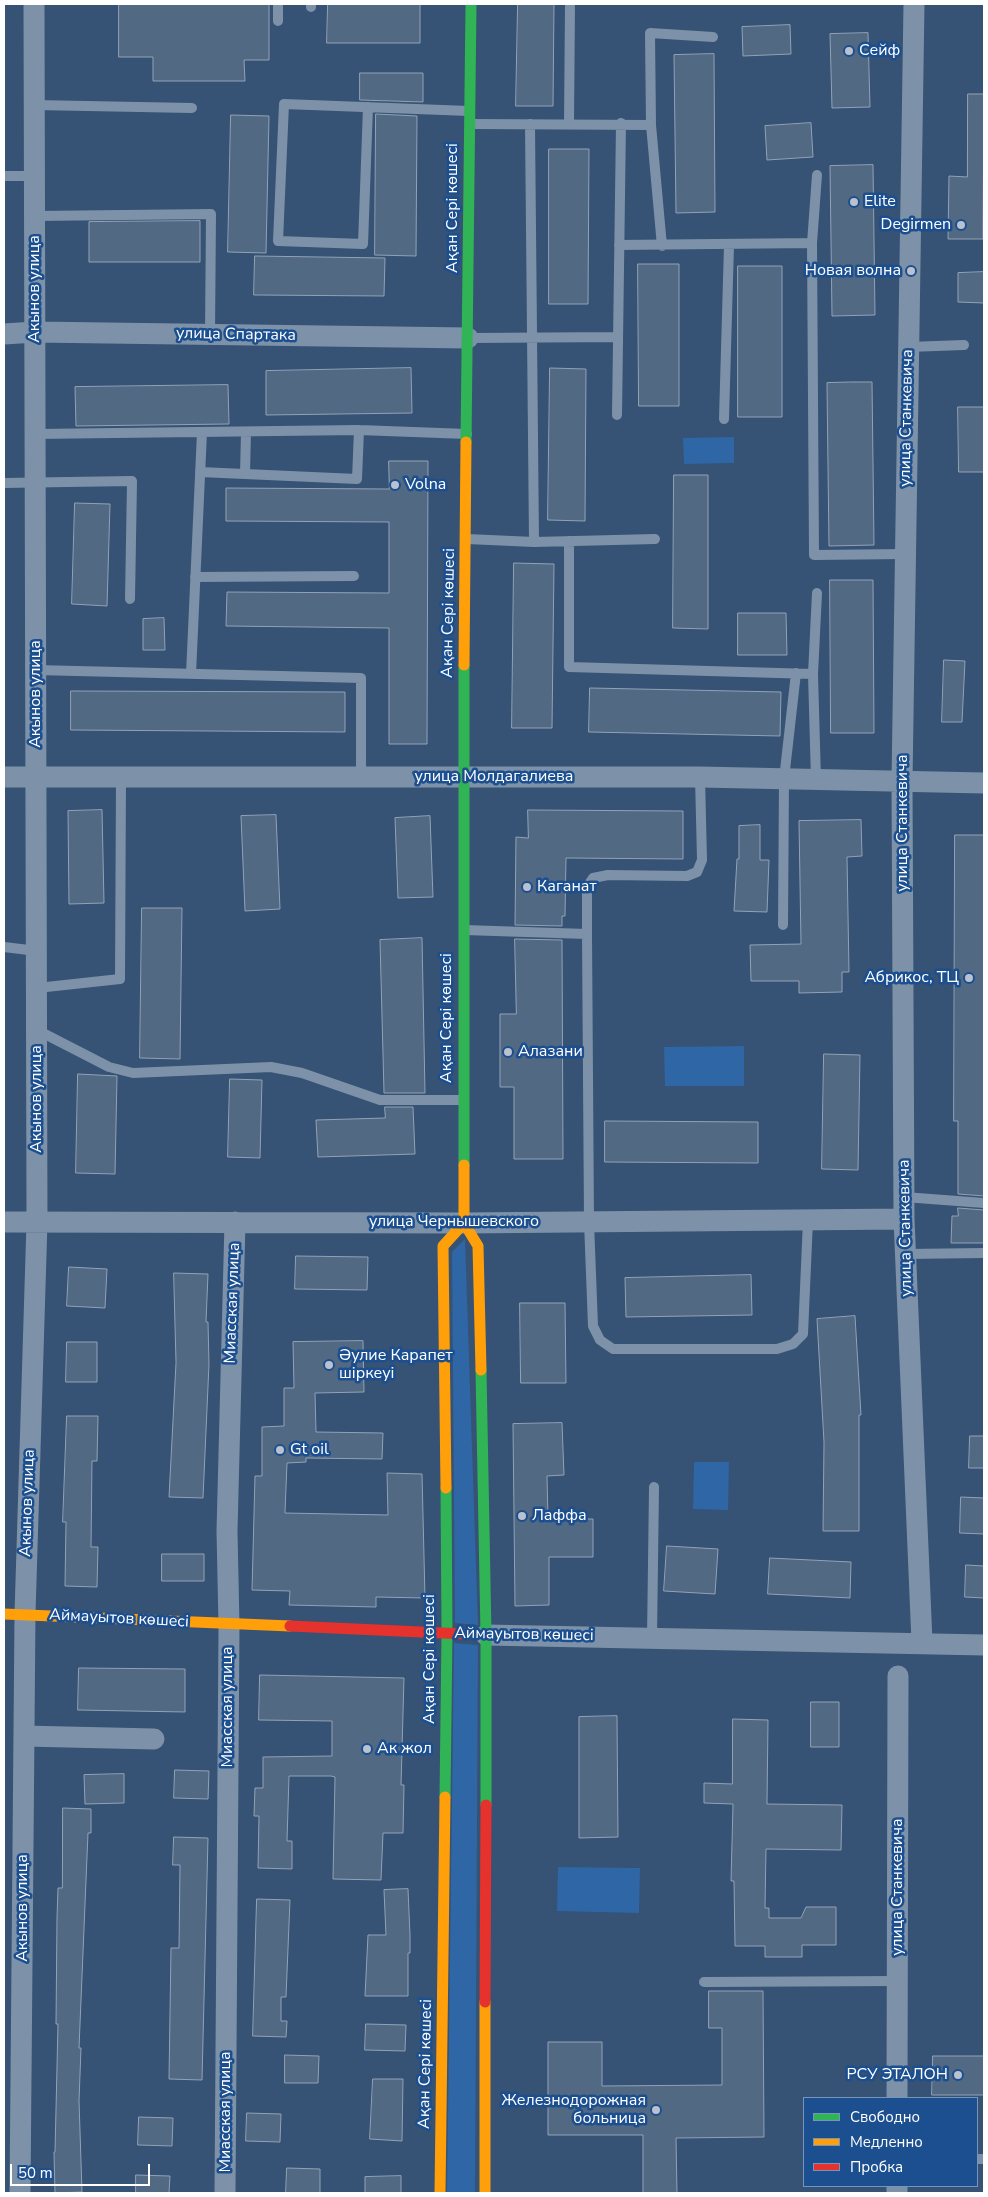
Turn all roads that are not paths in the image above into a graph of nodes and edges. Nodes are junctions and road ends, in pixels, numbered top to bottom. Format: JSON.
{"nodes":[{"id":1,"x":34,"y":4,"type":"edge"},
{"id":2,"x":278,"y":4,"type":"edge"},
{"id":3,"x":472,"y":4,"type":"edge"},
{"id":4,"x":570,"y":4,"type":"edge"},
{"id":5,"x":914,"y":4,"type":"edge"},
{"id":6,"x":278,"y":21,"type":"dead end"},
{"id":7,"x":713,"y":37,"type":"dead end"},
{"id":8,"x":34,"y":106,"type":"junction"},
{"id":9,"x":368,"y":107,"type":"junction"},
{"id":10,"x":192,"y":108,"type":"dead end"},
{"id":11,"x":470,"y":111,"type":"junction"},
{"id":12,"x":470,"y":124,"type":"junction"},
{"id":13,"x":530,"y":124,"type":"junction"},
{"id":14,"x":569,"y":124,"type":"junction"},
{"id":15,"x":621,"y":124,"type":"junction"},
{"id":16,"x":651,"y":125,"type":"junction"},
{"id":17,"x":817,"y":175,"type":"dead end"},
{"id":18,"x":4,"y":176,"type":"edge"},
{"id":19,"x":34,"y":176,"type":"junction"},
{"id":20,"x":34,"y":216,"type":"junction"},
{"id":21,"x":812,"y":243,"type":"junction"},
{"id":22,"x":619,"y":245,"type":"junction"},
{"id":23,"x":729,"y":245,"type":"junction"},
{"id":24,"x":662,"y":246,"type":"junction"},
{"id":25,"x":35,"y":332,"type":"junction"},
{"id":26,"x":4,"y":334,"type":"edge"},
{"id":27,"x":210,"y":335,"type":"junction"},
{"id":28,"x":532,"y":337,"type":"junction"},
{"id":29,"x":618,"y":337,"type":"junction"},
{"id":30,"x":468,"y":338,"type":"junction"},
{"id":31,"x":964,"y":345,"type":"dead end"},
{"id":32,"x":908,"y":348,"type":"junction"},
{"id":33,"x":617,"y":414,"type":"dead end"},
{"id":34,"x":724,"y":419,"type":"dead end"},
{"id":35,"x":359,"y":430,"type":"junction"},
{"id":36,"x":202,"y":432,"type":"junction"},
{"id":37,"x":246,"y":432,"type":"junction"},
{"id":38,"x":35,"y":434,"type":"junction"},
{"id":39,"x":467,"y":434,"type":"junction"},
{"id":40,"x":200,"y":472,"type":"junction"},
{"id":41,"x":246,"y":474,"type":"junction"},
{"id":42,"x":36,"y":482,"type":"junction"},
{"id":43,"x":4,"y":483,"type":"edge"},
{"id":44,"x":466,"y":539,"type":"junction"},
{"id":45,"x":655,"y":539,"type":"dead end"},
{"id":46,"x":534,"y":542,"type":"junction"},
{"id":47,"x":569,"y":542,"type":"junction"},
{"id":48,"x":905,"y":554,"type":"junction"},
{"id":49,"x":354,"y":576,"type":"dead end"},
{"id":50,"x":195,"y":577,"type":"junction"},
{"id":51,"x":817,"y":594,"type":"dead end"},
{"id":52,"x":130,"y":599,"type":"dead end"},
{"id":53,"x":36,"y":670,"type":"junction"},
{"id":54,"x":796,"y":673,"type":"junction"},
{"id":55,"x":191,"y":674,"type":"junction"},
{"id":56,"x":813,"y":674,"type":"junction"},
{"id":57,"x":4,"y":777,"type":"edge"},
{"id":58,"x":37,"y":777,"type":"junction"},
{"id":59,"x":120,"y":777,"type":"junction"},
{"id":60,"x":361,"y":777,"type":"junction"},
{"id":61,"x":463,"y":777,"type":"junction"},
{"id":62,"x":700,"y":778,"type":"junction"},
{"id":63,"x":784,"y":779,"type":"junction"},
{"id":64,"x":816,"y":780,"type":"junction"},
{"id":65,"x":902,"y":781,"type":"junction"},
{"id":66,"x":984,"y":783,"type":"edge"},
{"id":67,"x":783,"y":925,"type":"dead end"},
{"id":68,"x":463,"y":930,"type":"junction"},
{"id":69,"x":587,"y":934,"type":"junction"},
{"id":70,"x":4,"y":947,"type":"edge"},
{"id":71,"x":37,"y":951,"type":"junction"},
{"id":72,"x":37,"y":988,"type":"junction"},
{"id":73,"x":37,"y":1030,"type":"junction"},
{"id":74,"x":464,"y":1100,"type":"junction"},
{"id":75,"x":904,"y":1197,"type":"junction"},
{"id":76,"x":984,"y":1203,"type":"edge"},
{"id":77,"x":904,"y":1219,"type":"junction"},
{"id":78,"x":808,"y":1220,"type":"junction"},
{"id":79,"x":4,"y":1222,"type":"edge"},
{"id":80,"x":37,"y":1222,"type":"junction"},
{"id":81,"x":235,"y":1222,"type":"junction"},
{"id":82,"x":589,"y":1222,"type":"junction"},
{"id":83,"x":464,"y":1223,"type":"junction"},
{"id":84,"x":984,"y":1253,"type":"edge"},
{"id":85,"x":906,"y":1254,"type":"junction"},
{"id":86,"x":654,"y":1487,"type":"dead end"},
{"id":87,"x":4,"y":1614,"type":"edge"},
{"id":88,"x":25,"y":1614,"type":"junction"},
{"id":89,"x":229,"y":1626,"type":"junction"},
{"id":90,"x":447,"y":1633,"type":"junction"},
{"id":91,"x":486,"y":1635,"type":"junction"},
{"id":92,"x":652,"y":1638,"type":"junction"},
{"id":93,"x":922,"y":1642,"type":"junction"},
{"id":94,"x":984,"y":1645,"type":"edge"},
{"id":95,"x":898,"y":1676,"type":"dead end"},
{"id":96,"x":24,"y":1736,"type":"junction"},
{"id":97,"x":154,"y":1739,"type":"dead end"},
{"id":98,"x":897,"y":1981,"type":"junction"},
{"id":99,"x":704,"y":1982,"type":"dead end"},
{"id":100,"x":897,"y":2097,"type":"edge"},
{"id":101,"x":20,"y":2193,"type":"edge"},
{"id":102,"x":225,"y":2193,"type":"edge"},
{"id":103,"x":440,"y":2193,"type":"edge"},
{"id":104,"x":485,"y":2193,"type":"edge"}],
"edges":[{"from":1,"to":8,"type":"street","name":"Акынов улица"},
{"from":2,"to":6,"type":"lane"},
{"from":3,"to":11,"type":"street","name":"Ақан Сері көшесі"},
{"from":4,"to":14,"type":"lane"},
{"from":5,"to":32,"type":"street","name":"улица Станкевича"},
{"from":7,"to":16,"type":"lane"},
{"from":8,"to":10,"type":"lane"},
{"from":8,"to":19,"type":"street","name":"Акынов улица"},
{"from":9,"to":9,"type":"lane"},
{"from":9,"to":11,"type":"lane"},
{"from":11,"to":12,"type":"street","name":"Ақан Сері көшесі"},
{"from":12,"to":13,"type":"lane"},
{"from":12,"to":30,"type":"street","name":"Ақан Сері көшесі"},
{"from":13,"to":14,"type":"lane"},
{"from":13,"to":28,"type":"lane"},
{"from":14,"to":15,"type":"lane"},
{"from":15,"to":16,"type":"lane"},
{"from":15,"to":22,"type":"lane"},
{"from":16,"to":24,"type":"lane"},
{"from":17,"to":21,"type":"lane"},
{"from":18,"to":19,"type":"lane"},
{"from":19,"to":20,"type":"street","name":"Акынов улица"},
{"from":20,"to":25,"type":"street","name":"Акынов улица"},
{"from":20,"to":27,"type":"lane"},
{"from":21,"to":23,"type":"lane"},
{"from":21,"to":48,"type":"lane"},
{"from":22,"to":24,"type":"lane"},
{"from":22,"to":29,"type":"lane"},
{"from":23,"to":24,"type":"lane"},
{"from":23,"to":34,"type":"lane"},
{"from":25,"to":26,"type":"street","name":"улица Спартака"},
{"from":25,"to":27,"type":"street","name":"улица Спартака"},
{"from":25,"to":38,"type":"street","name":"Акынов улица"},
{"from":27,"to":30,"type":"street","name":"улица Спартака"},
{"from":28,"to":29,"type":"lane"},
{"from":28,"to":30,"type":"lane"},
{"from":28,"to":46,"type":"lane"},
{"from":29,"to":33,"type":"lane"},
{"from":30,"to":39,"type":"street","name":"Ақан Сері көшесі"},
{"from":31,"to":32,"type":"lane"},
{"from":32,"to":48,"type":"street","name":"улица Станкевича"},
{"from":35,"to":37,"type":"lane"},
{"from":35,"to":39,"type":"lane"},
{"from":35,"to":41,"type":"lane"},
{"from":36,"to":37,"type":"lane"},
{"from":36,"to":38,"type":"lane"},
{"from":36,"to":40,"type":"lane"},
{"from":37,"to":41,"type":"lane"},
{"from":38,"to":42,"type":"street","name":"Акынов улица"},
{"from":39,"to":44,"type":"street","name":"Ақан Сері көшесі"},
{"from":40,"to":41,"type":"lane"},
{"from":40,"to":50,"type":"lane"},
{"from":42,"to":43,"type":"lane"},
{"from":42,"to":52,"type":"lane"},
{"from":42,"to":53,"type":"street","name":"Акынов улица"},
{"from":44,"to":46,"type":"lane"},
{"from":44,"to":61,"type":"street","name":"Ақан Сері көшесі"},
{"from":45,"to":47,"type":"lane"},
{"from":46,"to":47,"type":"lane"},
{"from":47,"to":54,"type":"lane"},
{"from":48,"to":65,"type":"street","name":"улица Станкевича"},
{"from":49,"to":50,"type":"lane"},
{"from":50,"to":55,"type":"lane"},
{"from":51,"to":56,"type":"lane"},
{"from":53,"to":55,"type":"lane"},
{"from":53,"to":58,"type":"street","name":"Акынов улица"},
{"from":54,"to":56,"type":"lane"},
{"from":54,"to":63,"type":"lane"},
{"from":55,"to":60,"type":"lane"},
{"from":56,"to":64,"type":"lane"},
{"from":57,"to":58,"type":"street","name":"улица Молдагалиева"},
{"from":58,"to":59,"type":"street","name":"улица Молдагалиева"},
{"from":58,"to":71,"type":"street","name":"Акынов улица"},
{"from":59,"to":60,"type":"street","name":"улица Молдагалиева"},
{"from":59,"to":72,"type":"lane"},
{"from":60,"to":61,"type":"street","name":"улица Молдагалиева"},
{"from":61,"to":62,"type":"street","name":"улица Молдагалиева"},
{"from":61,"to":68,"type":"street","name":"Ақан Сері көшесі"},
{"from":62,"to":63,"type":"street","name":"улица Молдагалиева"},
{"from":62,"to":69,"type":"lane"},
{"from":63,"to":64,"type":"street","name":"улица Молдагалиева"},
{"from":63,"to":67,"type":"lane"},
{"from":64,"to":65,"type":"street","name":"улица Молдагалиева"},
{"from":65,"to":66,"type":"street","name":"улица Молдагалиева"},
{"from":65,"to":75,"type":"street","name":"улица Станкевича"},
{"from":68,"to":69,"type":"lane"},
{"from":68,"to":74,"type":"street","name":"Ақан Сері көшесі"},
{"from":69,"to":82,"type":"lane"},
{"from":70,"to":71,"type":"lane"},
{"from":71,"to":72,"type":"street","name":"Акынов улица"},
{"from":72,"to":73,"type":"street","name":"Акынов улица"},
{"from":73,"to":74,"type":"lane"},
{"from":73,"to":80,"type":"street","name":"Акынов улица"},
{"from":74,"to":83,"type":"street","name":"Ақан Сері көшесі"},
{"from":75,"to":76,"type":"lane"},
{"from":75,"to":77,"type":"street","name":"улица Станкевича"},
{"from":77,"to":78,"type":"street","name":"улица Чернышевского"},
{"from":77,"to":85,"type":"street","name":"улица Станкевича"},
{"from":78,"to":82,"type":"street","name":"улица Чернышевского"},
{"from":78,"to":82,"type":"lane"},
{"from":79,"to":80,"type":"street","name":"улица Чернышевского"},
{"from":80,"to":81,"type":"street","name":"улица Чернышевского"},
{"from":80,"to":88,"type":"street","name":"Акынов улица"},
{"from":81,"to":83,"type":"street","name":"улица Чернышевского"},
{"from":81,"to":89,"type":"street","name":"Миасская улица"},
{"from":82,"to":83,"type":"street","name":"улица Чернышевского"},
{"from":83,"to":90,"type":"street","name":"Ақан Сері көшесі"},
{"from":83,"to":91,"type":"street"},
{"from":84,"to":85,"type":"lane"},
{"from":85,"to":93,"type":"street","name":"улица Станкевича"},
{"from":86,"to":92,"type":"lane"},
{"from":87,"to":88,"type":"street","name":"Аймауытов көшесі"},
{"from":88,"to":89,"type":"street","name":"Аймауытов көшесі"},
{"from":88,"to":96,"type":"street","name":"Акынов улица"},
{"from":89,"to":90,"type":"street","name":"Аймауытов көшесі"},
{"from":89,"to":102,"type":"street","name":"Миасская улица"},
{"from":90,"to":91,"type":"street","name":"Аймауытов көшесі"},
{"from":90,"to":103,"type":"street","name":"Ақан Сері көшесі"},
{"from":91,"to":92,"type":"street","name":"Аймауытов көшесі"},
{"from":91,"to":104,"type":"street"},
{"from":92,"to":93,"type":"street","name":"Аймауытов көшесі"},
{"from":93,"to":94,"type":"street","name":"Аймауытов көшесі"},
{"from":95,"to":98,"type":"street","name":"улица Станкевича"},
{"from":96,"to":97,"type":"street"},
{"from":96,"to":101,"type":"street","name":"Акынов улица"},
{"from":98,"to":99,"type":"lane"},
{"from":98,"to":100,"type":"street","name":"улица Станкевича"}]}
